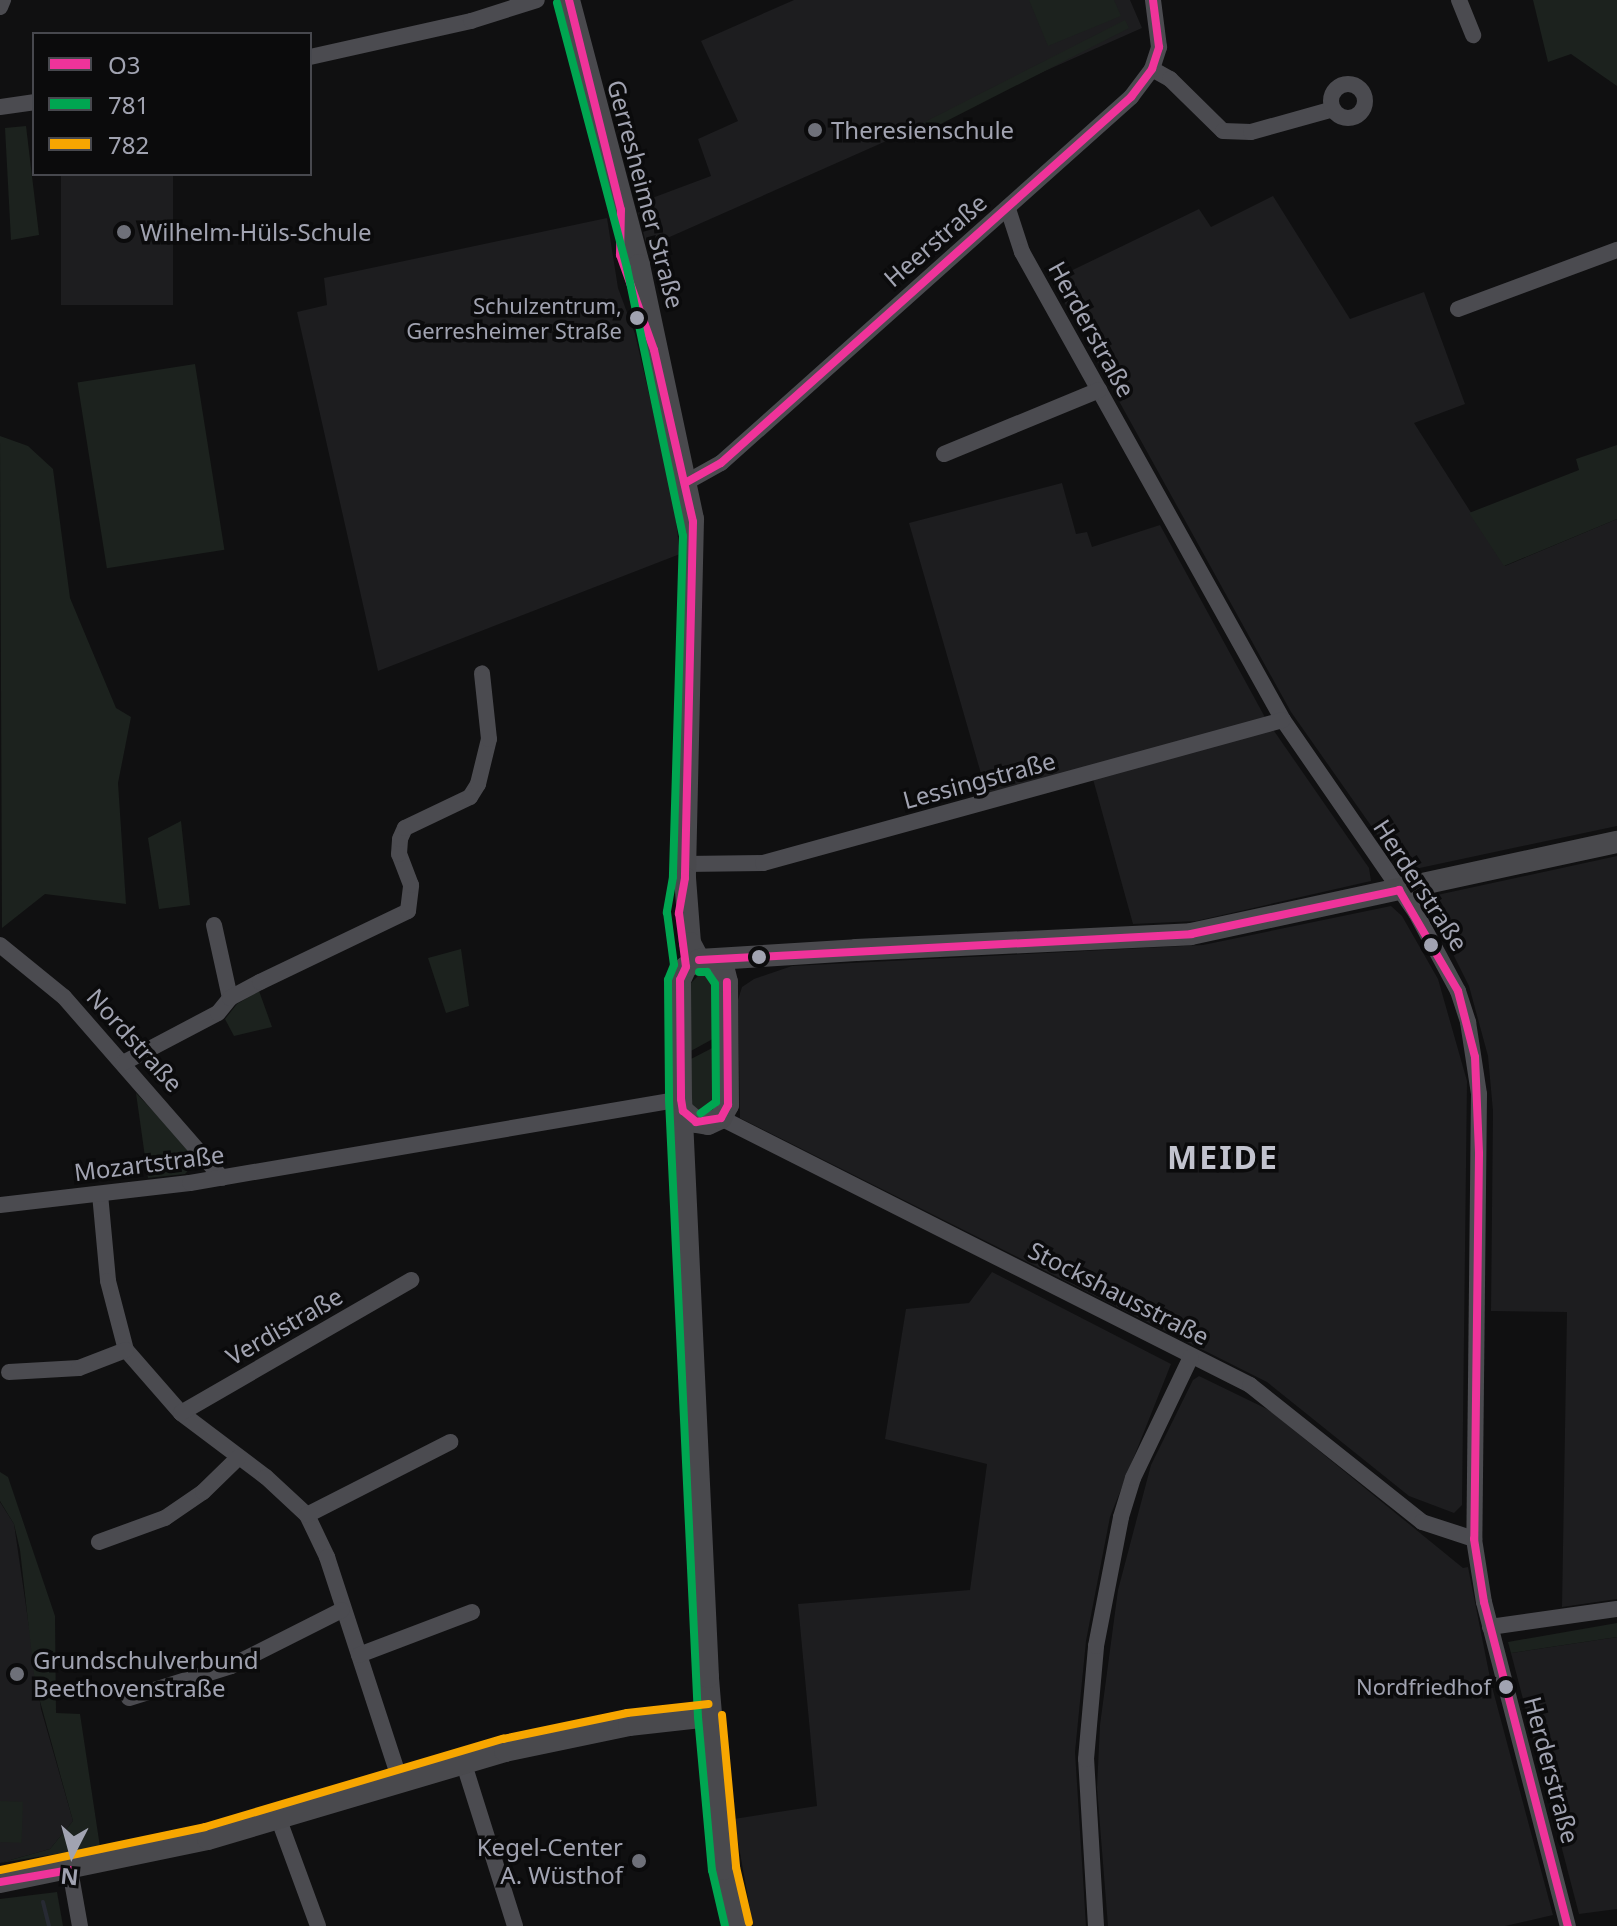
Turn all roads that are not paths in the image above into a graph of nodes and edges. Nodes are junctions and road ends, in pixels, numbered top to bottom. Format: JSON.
{"nodes":[{"id":1,"x":3,"y":0,"type":"edge"},
{"id":2,"x":537,"y":0,"type":"edge"},
{"id":3,"x":569,"y":0,"type":"edge"},
{"id":4,"x":1153,"y":0,"type":"edge"},
{"id":5,"x":1459,"y":0,"type":"edge"},
{"id":6,"x":0,"y":7,"type":"edge"},
{"id":7,"x":1473,"y":35,"type":"dead end"},
{"id":8,"x":312,"y":56,"type":"edge"},
{"id":9,"x":1152,"y":69,"type":"junction"},
{"id":10,"x":32,"y":102,"type":"edge"},
{"id":11,"x":0,"y":107,"type":"edge"},
{"id":12,"x":1330,"y":110,"type":"dead end"},
{"id":13,"x":1008,"y":209,"type":"junction"},
{"id":14,"x":994,"y":221,"type":"junction"},
{"id":15,"x":1617,"y":250,"type":"edge"},
{"id":16,"x":1022,"y":252,"type":"junction"},
{"id":17,"x":1458,"y":309,"type":"dead end"},
{"id":18,"x":1099,"y":390,"type":"junction"},
{"id":19,"x":944,"y":454,"type":"dead end"},
{"id":20,"x":685,"y":483,"type":"junction"},
{"id":21,"x":482,"y":673,"type":"dead end"},
{"id":22,"x":1283,"y":720,"type":"junction"},
{"id":23,"x":1617,"y":842,"type":"edge"},
{"id":24,"x":685,"y":871,"type":"junction"},
{"id":25,"x":1399,"y":890,"type":"junction"},
{"id":26,"x":214,"y":925,"type":"dead end"},
{"id":27,"x":0,"y":945,"type":"edge"},
{"id":28,"x":793,"y":957,"type":"junction"},
{"id":29,"x":699,"y":962,"type":"junction"},
{"id":30,"x":727,"y":982,"type":"junction"},
{"id":31,"x":230,"y":998,"type":"junction"},
{"id":32,"x":123,"y":1063,"type":"junction"},
{"id":33,"x":682,"y":1105,"type":"junction"},
{"id":34,"x":713,"y":1121,"type":"junction"},
{"id":35,"x":687,"y":1174,"type":"junction"},
{"id":36,"x":222,"y":1178,"type":"junction"},
{"id":37,"x":100,"y":1194,"type":"junction"},
{"id":38,"x":0,"y":1205,"type":"edge"},
{"id":39,"x":411,"y":1280,"type":"dead end"},
{"id":40,"x":126,"y":1350,"type":"junction"},
{"id":41,"x":1191,"y":1357,"type":"junction"},
{"id":42,"x":9,"y":1372,"type":"dead end"},
{"id":43,"x":181,"y":1413,"type":"junction"},
{"id":44,"x":450,"y":1442,"type":"dead end"},
{"id":45,"x":238,"y":1458,"type":"junction"},
{"id":46,"x":307,"y":1515,"type":"junction"},
{"id":47,"x":1474,"y":1539,"type":"junction"},
{"id":48,"x":99,"y":1542,"type":"dead end"},
{"id":49,"x":1617,"y":1609,"type":"edge"},
{"id":50,"x":342,"y":1610,"type":"junction"},
{"id":51,"x":472,"y":1612,"type":"dead end"},
{"id":52,"x":1490,"y":1627,"type":"junction"},
{"id":53,"x":359,"y":1655,"type":"junction"},
{"id":54,"x":129,"y":1698,"type":"dead end"},
{"id":55,"x":710,"y":1716,"type":"junction"},
{"id":56,"x":463,"y":1761,"type":"junction"},
{"id":57,"x":400,"y":1781,"type":"junction"},
{"id":58,"x":279,"y":1820,"type":"junction"},
{"id":59,"x":70,"y":1870,"type":"junction"},
{"id":60,"x":0,"y":1882,"type":"edge"},
{"id":61,"x":80,"y":1926,"type":"edge"},
{"id":62,"x":318,"y":1926,"type":"edge"},
{"id":63,"x":515,"y":1926,"type":"edge"},
{"id":64,"x":737,"y":1926,"type":"edge"},
{"id":65,"x":1096,"y":1926,"type":"edge"},
{"id":66,"x":1568,"y":1926,"type":"edge"}],
"edges":[{"from":1,"to":6,"type":"street"},
{"from":2,"to":8,"type":"street"},
{"from":3,"to":20,"type":"street","name":"Gerresheimer Straße"},
{"from":4,"to":9,"type":"street"},
{"from":5,"to":7,"type":"street"},
{"from":9,"to":12,"type":"street"},
{"from":9,"to":13,"type":"street","name":"Heerstraße"},
{"from":10,"to":11,"type":"street"},
{"from":13,"to":14,"type":"street","name":"Heerstraße"},
{"from":13,"to":16,"type":"street","name":"Herderstraße"},
{"from":14,"to":16,"type":"street","name":"Herderstraße"},
{"from":14,"to":20,"type":"street","name":"Heerstraße"},
{"from":15,"to":17,"type":"street"},
{"from":16,"to":18,"type":"street","name":"Herderstraße"},
{"from":18,"to":19,"type":"street"},
{"from":18,"to":22,"type":"street","name":"Herderstraße"},
{"from":20,"to":24,"type":"street","name":"Gerresheimer Straße"},
{"from":21,"to":31,"type":"street"},
{"from":22,"to":24,"type":"street","name":"Lessingstraße"},
{"from":22,"to":25,"type":"street","name":"Herderstraße"},
{"from":23,"to":25,"type":"street"},
{"from":24,"to":29,"type":"street","name":"Gerresheimer Straße"},
{"from":25,"to":28,"type":"street"},
{"from":25,"to":47,"type":"street","name":"Herderstraße"},
{"from":26,"to":31,"type":"street"},
{"from":27,"to":32,"type":"street","name":"Nordstraße"},
{"from":28,"to":29,"type":"street"},
{"from":28,"to":30,"type":"street"},
{"from":29,"to":30,"type":"street","name":"Gerresheimer Straße"},
{"from":29,"to":33,"type":"street","name":"Gerresheimer Straße"},
{"from":30,"to":34,"type":"street","name":"Gerresheimer Straße"},
{"from":31,"to":32,"type":"street"},
{"from":32,"to":36,"type":"street","name":"Nordstraße"},
{"from":33,"to":34,"type":"street"},
{"from":33,"to":35,"type":"street","name":"Gerresheimer Straße"},
{"from":33,"to":36,"type":"street","name":"Mozartstraße"},
{"from":34,"to":35,"type":"street","name":"Gerresheimer Straße"},
{"from":34,"to":41,"type":"street","name":"Stockshausstraße"},
{"from":35,"to":55,"type":"street","name":"Gerresheimer Straße"},
{"from":36,"to":37,"type":"street","name":"Mozartstraße"},
{"from":37,"to":38,"type":"street","name":"Mozartstraße"},
{"from":37,"to":40,"type":"street"},
{"from":39,"to":43,"type":"street","name":"Verdistraße"},
{"from":40,"to":42,"type":"street"},
{"from":40,"to":43,"type":"street"},
{"from":41,"to":47,"type":"street","name":"Stockshausstraße"},
{"from":41,"to":65,"type":"street"},
{"from":43,"to":45,"type":"street"},
{"from":44,"to":46,"type":"street"},
{"from":45,"to":46,"type":"street"},
{"from":45,"to":48,"type":"street"},
{"from":46,"to":50,"type":"street"},
{"from":47,"to":52,"type":"street","name":"Herderstraße"},
{"from":49,"to":52,"type":"street"},
{"from":50,"to":53,"type":"street"},
{"from":50,"to":54,"type":"street"},
{"from":51,"to":53,"type":"street"},
{"from":52,"to":66,"type":"street","name":"Herderstraße"},
{"from":53,"to":57,"type":"street"},
{"from":55,"to":56,"type":"street"},
{"from":55,"to":64,"type":"street","name":"Gerresheimer Straße"},
{"from":56,"to":57,"type":"street"},
{"from":56,"to":63,"type":"street"},
{"from":57,"to":58,"type":"street"},
{"from":58,"to":59,"type":"street"},
{"from":58,"to":62,"type":"street"},
{"from":59,"to":60,"type":"street"},
{"from":59,"to":61,"type":"street"}]}
